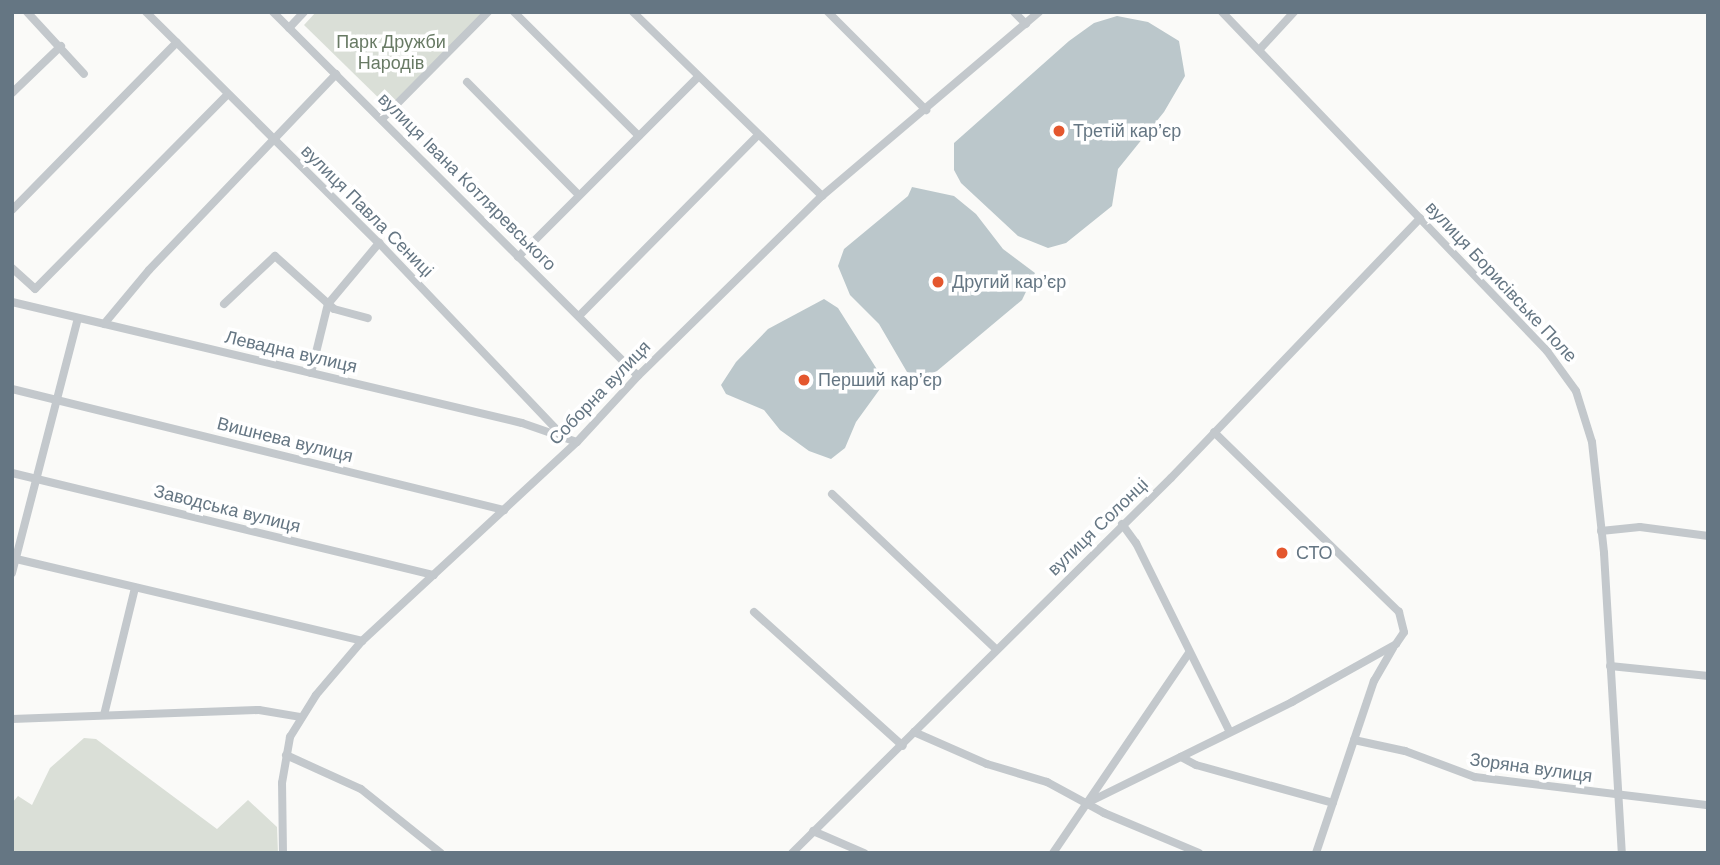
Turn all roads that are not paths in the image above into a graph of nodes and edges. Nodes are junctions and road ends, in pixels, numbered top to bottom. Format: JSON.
{"nodes":[{"id":1,"x":27,"y":12,"type":"edge"},
{"id":2,"x":146,"y":12,"type":"edge"},
{"id":3,"x":273,"y":12,"type":"edge"},
{"id":4,"x":303,"y":12,"type":"edge"},
{"id":5,"x":488,"y":12,"type":"edge"},
{"id":6,"x":514,"y":12,"type":"edge"},
{"id":7,"x":633,"y":12,"type":"edge"},
{"id":8,"x":828,"y":12,"type":"edge"},
{"id":9,"x":1014,"y":12,"type":"edge"},
{"id":10,"x":1040,"y":12,"type":"edge"},
{"id":11,"x":1222,"y":12,"type":"edge"},
{"id":12,"x":1294,"y":12,"type":"edge"},
{"id":13,"x":1026,"y":24,"type":"junction"},
{"id":14,"x":289,"y":28,"type":"junction"},
{"id":15,"x":177,"y":42,"type":"junction"},
{"id":16,"x":61,"y":46,"type":"junction"},
{"id":17,"x":1259,"y":50,"type":"junction"},
{"id":18,"x":84,"y":74,"type":"dead end"},
{"id":19,"x":336,"y":74,"type":"junction"},
{"id":20,"x":697,"y":78,"type":"junction"},
{"id":21,"x":467,"y":82,"type":"dead end"},
{"id":22,"x":12,"y":93,"type":"edge"},
{"id":23,"x":228,"y":94,"type":"junction"},
{"id":24,"x":926,"y":110,"type":"junction"},
{"id":25,"x":382,"y":119,"type":"junction"},
{"id":26,"x":758,"y":135,"type":"junction"},
{"id":27,"x":639,"y":136,"type":"junction"},
{"id":28,"x":275,"y":140,"type":"junction"},
{"id":29,"x":579,"y":195,"type":"junction"},
{"id":30,"x":822,"y":196,"type":"junction"},
{"id":31,"x":12,"y":209,"type":"edge"},
{"id":32,"x":1420,"y":218,"type":"junction"},
{"id":33,"x":379,"y":243,"type":"junction"},
{"id":34,"x":518,"y":257,"type":"junction"},
{"id":35,"x":12,"y":268,"type":"edge"},
{"id":36,"x":35,"y":289,"type":"junction"},
{"id":37,"x":12,"y":302,"type":"edge"},
{"id":38,"x":224,"y":304,"type":"dead end"},
{"id":39,"x":328,"y":304,"type":"junction"},
{"id":40,"x":33,"y":307,"type":"junction"},
{"id":41,"x":579,"y":316,"type":"junction"},
{"id":42,"x":78,"y":318,"type":"junction"},
{"id":43,"x":368,"y":318,"type":"dead end"},
{"id":44,"x":104,"y":324,"type":"junction"},
{"id":45,"x":311,"y":373,"type":"junction"},
{"id":46,"x":638,"y":376,"type":"junction"},
{"id":47,"x":12,"y":389,"type":"edge"},
{"id":48,"x":58,"y":400,"type":"junction"},
{"id":49,"x":1214,"y":432,"type":"junction"},
{"id":50,"x":562,"y":435,"type":"junction"},
{"id":51,"x":577,"y":442,"type":"junction"},
{"id":52,"x":12,"y":473,"type":"edge"},
{"id":53,"x":37,"y":479,"type":"junction"},
{"id":54,"x":832,"y":494,"type":"dead end"},
{"id":55,"x":504,"y":510,"type":"junction"},
{"id":56,"x":1122,"y":524,"type":"junction"},
{"id":57,"x":1601,"y":531,"type":"junction"},
{"id":58,"x":1708,"y":537,"type":"edge"},
{"id":59,"x":14,"y":559,"type":"edge"},
{"id":60,"x":12,"y":573,"type":"edge"},
{"id":61,"x":434,"y":575,"type":"junction"},
{"id":62,"x":135,"y":588,"type":"junction"},
{"id":63,"x":754,"y":612,"type":"dead end"},
{"id":64,"x":362,"y":641,"type":"junction"},
{"id":65,"x":1396,"y":644,"type":"junction"},
{"id":66,"x":996,"y":649,"type":"junction"},
{"id":67,"x":1189,"y":653,"type":"junction"},
{"id":68,"x":1610,"y":666,"type":"junction"},
{"id":69,"x":1708,"y":676,"type":"edge"},
{"id":70,"x":104,"y":715,"type":"junction"},
{"id":71,"x":301,"y":718,"type":"junction"},
{"id":72,"x":12,"y":719,"type":"edge"},
{"id":73,"x":914,"y":732,"type":"junction"},
{"id":74,"x":1230,"y":732,"type":"junction"},
{"id":75,"x":1354,"y":740,"type":"junction"},
{"id":76,"x":903,"y":746,"type":"junction"},
{"id":77,"x":286,"y":755,"type":"junction"},
{"id":78,"x":1181,"y":757,"type":"junction"},
{"id":79,"x":1618,"y":797,"type":"junction"},
{"id":80,"x":1333,"y":803,"type":"junction"},
{"id":81,"x":1085,"y":804,"type":"junction"},
{"id":82,"x":1708,"y":805,"type":"edge"},
{"id":83,"x":813,"y":831,"type":"junction"},
{"id":84,"x":283,"y":853,"type":"edge"},
{"id":85,"x":441,"y":853,"type":"edge"},
{"id":86,"x":792,"y":853,"type":"edge"},
{"id":87,"x":864,"y":853,"type":"edge"},
{"id":88,"x":1053,"y":853,"type":"edge"},
{"id":89,"x":1199,"y":853,"type":"edge"},
{"id":90,"x":1316,"y":853,"type":"edge"},
{"id":91,"x":1622,"y":853,"type":"edge"}],
"edges":[{"from":1,"to":16,"type":"street"},
{"from":2,"to":15,"type":"street","name":"вулиця Павла Сениці"},
{"from":3,"to":14,"type":"street","name":"вулиця Івана Котляревського"},
{"from":4,"to":14,"type":"street"},
{"from":5,"to":25,"type":"street"},
{"from":6,"to":27,"type":"street"},
{"from":7,"to":20,"type":"street"},
{"from":8,"to":24,"type":"street"},
{"from":9,"to":13,"type":"street"},
{"from":10,"to":13,"type":"street","name":"Соборна вулиця"},
{"from":11,"to":17,"type":"street","name":"вулиця Борисівське Поле"},
{"from":12,"to":17,"type":"street"},
{"from":13,"to":24,"type":"street","name":"Соборна вулиця"},
{"from":14,"to":19,"type":"street","name":"вулиця Івана Котляревського"},
{"from":15,"to":23,"type":"street","name":"вулиця Павла Сениці"},
{"from":15,"to":31,"type":"street"},
{"from":16,"to":18,"type":"street"},
{"from":16,"to":22,"type":"street"},
{"from":17,"to":32,"type":"street","name":"вулиця Борисівське Поле"},
{"from":19,"to":25,"type":"street","name":"вулиця Івана Котляревського"},
{"from":19,"to":28,"type":"street"},
{"from":20,"to":26,"type":"street"},
{"from":20,"to":27,"type":"street"},
{"from":21,"to":29,"type":"street"},
{"from":23,"to":28,"type":"street","name":"вулиця Павла Сениці"},
{"from":23,"to":36,"type":"street"},
{"from":24,"to":30,"type":"street","name":"Соборна вулиця"},
{"from":25,"to":34,"type":"street","name":"вулиця Івана Котляревського"},
{"from":26,"to":30,"type":"street"},
{"from":26,"to":41,"type":"street"},
{"from":27,"to":29,"type":"street"},
{"from":28,"to":33,"type":"street","name":"вулиця Павла Сениці"},
{"from":28,"to":44,"type":"street"},
{"from":29,"to":34,"type":"street"},
{"from":30,"to":46,"type":"street","name":"Соборна вулиця"},
{"from":32,"to":49,"type":"street","name":"вулиця Солонці"},
{"from":32,"to":57,"type":"street","name":"вулиця Борисівське Поле"},
{"from":33,"to":39,"type":"street"},
{"from":33,"to":50,"type":"street","name":"вулиця Павла Сениці"},
{"from":34,"to":41,"type":"street","name":"вулиця Івана Котляревського"},
{"from":35,"to":36,"type":"street"},
{"from":36,"to":40,"type":"street"},
{"from":37,"to":40,"type":"street","name":"Левадна вулиця"},
{"from":38,"to":39,"type":"street"},
{"from":39,"to":43,"type":"street"},
{"from":39,"to":45,"type":"street"},
{"from":40,"to":42,"type":"street","name":"Левадна вулиця"},
{"from":41,"to":46,"type":"street","name":"вулиця Івана Котляревського"},
{"from":42,"to":44,"type":"street","name":"Левадна вулиця"},
{"from":42,"to":48,"type":"street"},
{"from":44,"to":45,"type":"street","name":"Левадна вулиця"},
{"from":45,"to":50,"type":"street","name":"Левадна вулиця"},
{"from":46,"to":51,"type":"street","name":"Соборна вулиця"},
{"from":47,"to":48,"type":"street","name":"Вишнева вулиця"},
{"from":48,"to":53,"type":"street"},
{"from":48,"to":55,"type":"street","name":"Вишнева вулиця"},
{"from":49,"to":56,"type":"street","name":"вулиця Солонці"},
{"from":49,"to":65,"type":"street"},
{"from":50,"to":51,"type":"street"},
{"from":51,"to":55,"type":"street","name":"Соборна вулиця"},
{"from":52,"to":53,"type":"street","name":"Заводська вулиця"},
{"from":53,"to":59,"type":"street"},
{"from":53,"to":61,"type":"street","name":"Заводська вулиця"},
{"from":54,"to":66,"type":"street"},
{"from":55,"to":61,"type":"street","name":"Соборна вулиця"},
{"from":56,"to":66,"type":"street","name":"вулиця Солонці"},
{"from":56,"to":67,"type":"street"},
{"from":57,"to":58,"type":"street"},
{"from":57,"to":68,"type":"street","name":"вулиця Борисівське Поле"},
{"from":59,"to":60,"type":"street"},
{"from":59,"to":62,"type":"street"},
{"from":61,"to":64,"type":"street","name":"Соборна вулиця"},
{"from":62,"to":64,"type":"street"},
{"from":62,"to":70,"type":"street"},
{"from":63,"to":76,"type":"street"},
{"from":64,"to":71,"type":"street","name":"Соборна вулиця"},
{"from":65,"to":74,"type":"street"},
{"from":65,"to":75,"type":"street"},
{"from":66,"to":73,"type":"street","name":"вулиця Солонці"},
{"from":67,"to":74,"type":"street"},
{"from":67,"to":81,"type":"street"},
{"from":68,"to":69,"type":"street"},
{"from":68,"to":79,"type":"street","name":"вулиця Борисівське Поле"},
{"from":70,"to":71,"type":"street"},
{"from":70,"to":72,"type":"street"},
{"from":71,"to":77,"type":"street","name":"Соборна вулиця"},
{"from":73,"to":76,"type":"street","name":"вулиця Солонці"},
{"from":73,"to":81,"type":"street"},
{"from":74,"to":78,"type":"street"},
{"from":75,"to":79,"type":"street","name":"Зоряна вулиця"},
{"from":75,"to":80,"type":"street"},
{"from":76,"to":83,"type":"street","name":"вулиця Солонці"},
{"from":77,"to":84,"type":"street","name":"Соборна вулиця"},
{"from":77,"to":85,"type":"street"},
{"from":78,"to":80,"type":"street"},
{"from":78,"to":81,"type":"street"},
{"from":79,"to":82,"type":"street","name":"Зоряна вулиця"},
{"from":79,"to":91,"type":"street","name":"вулиця Борисівське Поле"},
{"from":80,"to":90,"type":"street"},
{"from":81,"to":88,"type":"street"},
{"from":81,"to":89,"type":"street"},
{"from":83,"to":86,"type":"street","name":"вулиця Солонці"},
{"from":83,"to":87,"type":"street"}]}
